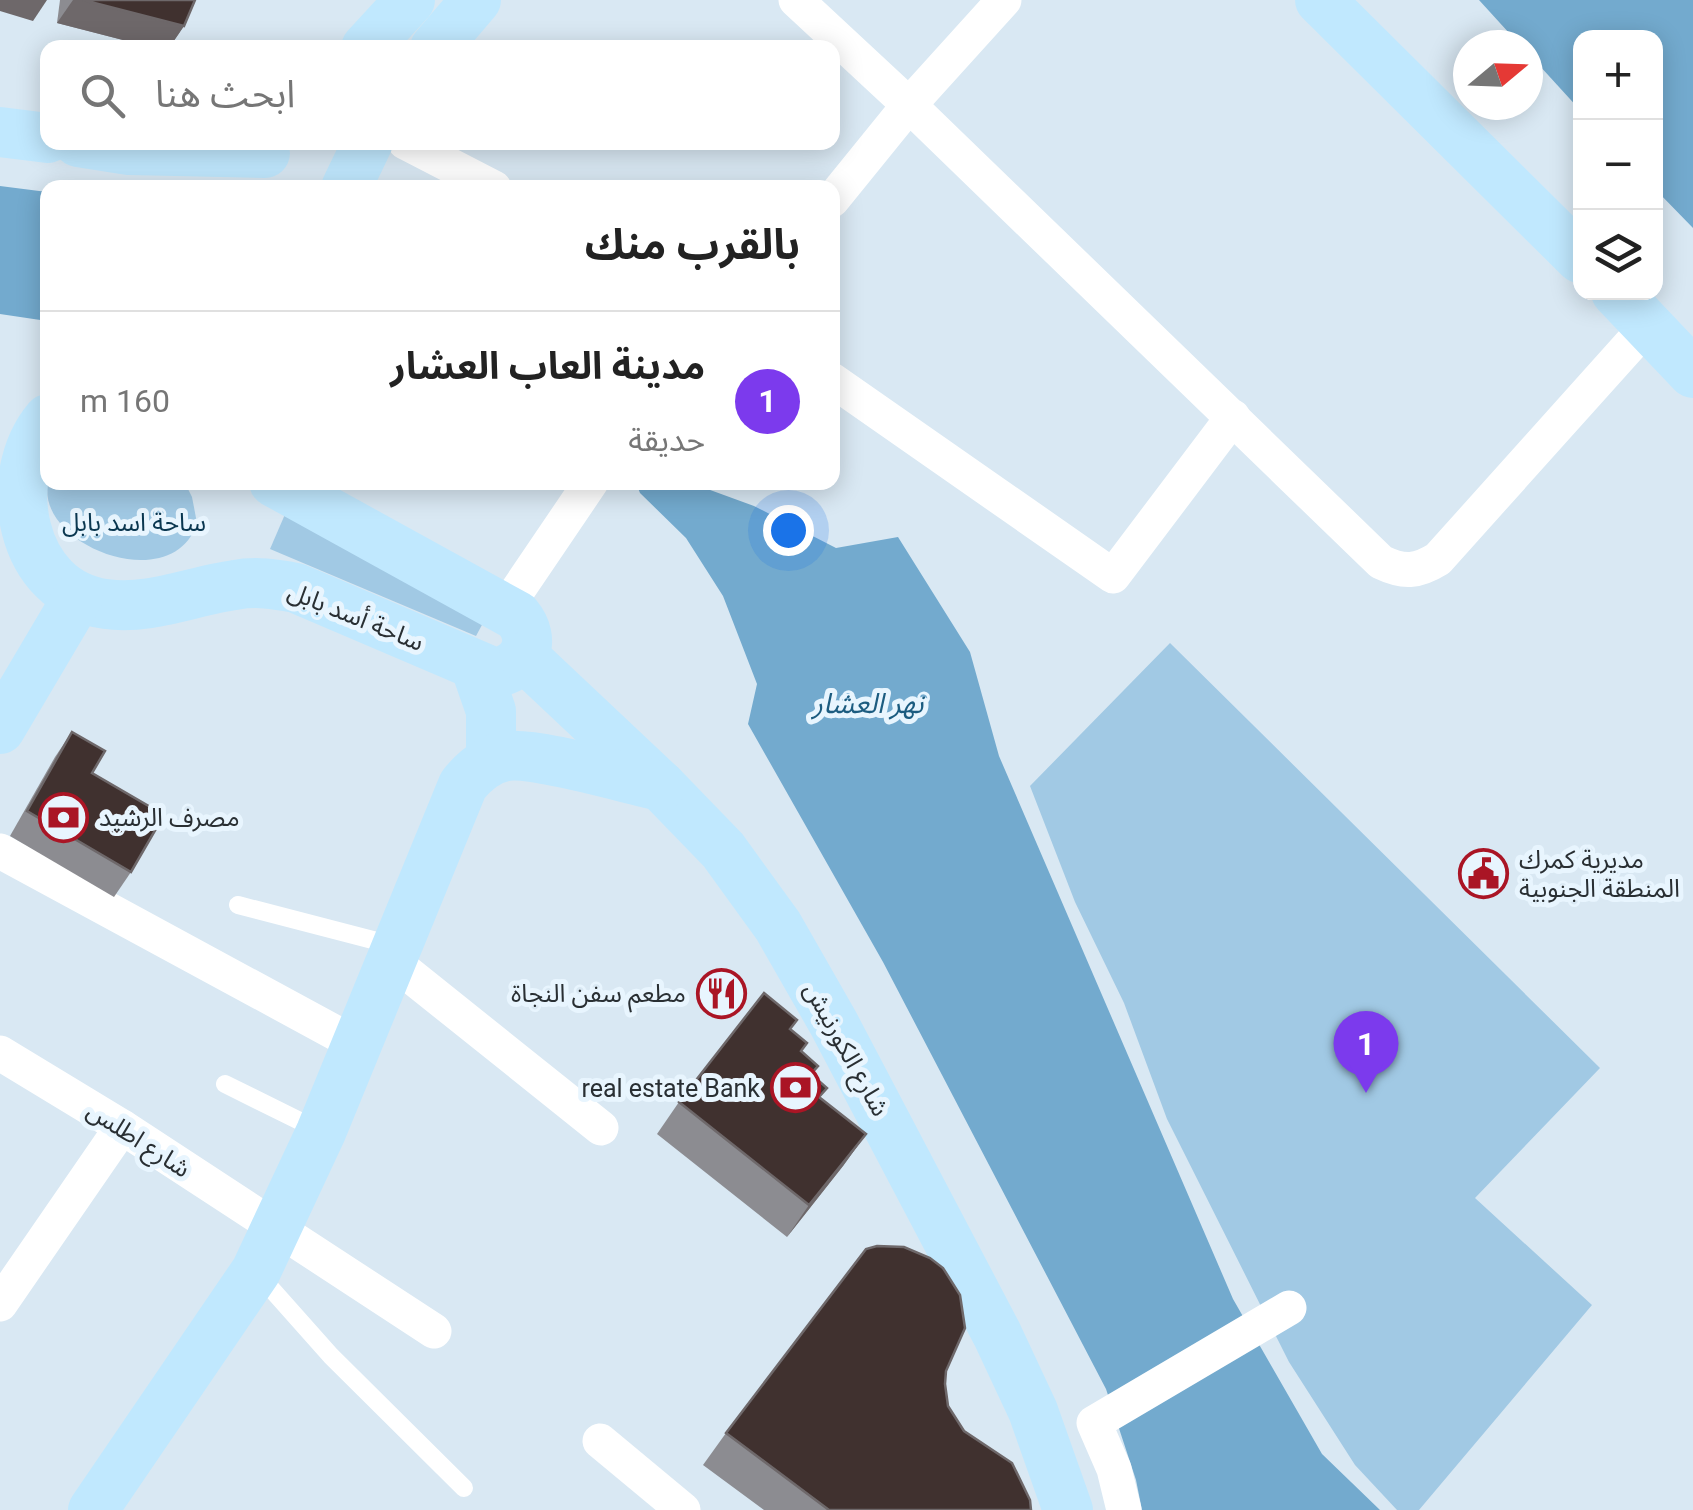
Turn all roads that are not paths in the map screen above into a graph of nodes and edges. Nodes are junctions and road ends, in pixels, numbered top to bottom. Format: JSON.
{"nodes":[{"id":1,"x":476,"y":0,"type":"edge"},
{"id":2,"x":796,"y":0,"type":"edge"},
{"id":3,"x":1004,"y":0,"type":"edge"},
{"id":4,"x":1320,"y":0,"type":"edge"},
{"id":5,"x":400,"y":3,"type":"edge"},
{"id":6,"x":372,"y":40,"type":"edge"},
{"id":7,"x":442,"y":40,"type":"edge"},
{"id":8,"x":839,"y":40,"type":"edge"},
{"id":9,"x":840,"y":41,"type":"edge"},
{"id":10,"x":909,"y":105,"type":"junction"},
{"id":11,"x":0,"y":132,"type":"edge"},
{"id":12,"x":40,"y":137,"type":"edge"},
{"id":13,"x":129,"y":150,"type":"edge"},
{"id":14,"x":364,"y":150,"type":"edge"},
{"id":15,"x":421,"y":150,"type":"edge"},
{"id":16,"x":258,"y":165,"type":"edge"},
{"id":17,"x":350,"y":180,"type":"edge"},
{"id":18,"x":479,"y":180,"type":"edge"},
{"id":19,"x":840,"y":190,"type":"edge"},
{"id":20,"x":1573,"y":251,"type":"edge"},
{"id":21,"x":1632,"y":308,"type":"edge"},
{"id":22,"x":1693,"y":373,"type":"edge"},
{"id":23,"x":840,"y":386,"type":"edge"},
{"id":24,"x":1233,"y":417,"type":"junction"},
{"id":25,"x":40,"y":425,"type":"edge"},
{"id":26,"x":9,"y":452,"type":"edge"},
{"id":27,"x":288,"y":490,"type":"edge"},
{"id":28,"x":585,"y":490,"type":"edge"},
{"id":29,"x":78,"y":596,"type":"junction"},
{"id":30,"x":506,"y":609,"type":"junction"},
{"id":31,"x":524,"y":657,"type":"junction"},
{"id":32,"x":476,"y":665,"type":"junction"},
{"id":33,"x":0,"y":729,"type":"edge"},
{"id":34,"x":490,"y":760,"type":"junction"},
{"id":35,"x":662,"y":786,"type":"junction"},
{"id":36,"x":0,"y":851,"type":"edge"},
{"id":37,"x":238,"y":905,"type":"dead end"},
{"id":38,"x":394,"y":953,"type":"junction"},
{"id":39,"x":356,"y":1044,"type":"junction"},
{"id":40,"x":0,"y":1052,"type":"edge"},
{"id":41,"x":225,"y":1084,"type":"dead end"},
{"id":42,"x":122,"y":1127,"type":"junction"},
{"id":43,"x":601,"y":1128,"type":"dead end"},
{"id":44,"x":321,"y":1132,"type":"junction"},
{"id":45,"x":266,"y":1250,"type":"junction"},
{"id":46,"x":0,"y":1304,"type":"edge"},
{"id":47,"x":1289,"y":1308,"type":"dead end"},
{"id":48,"x":434,"y":1330,"type":"dead end"},
{"id":49,"x":600,"y":1441,"type":"dead end"},
{"id":50,"x":464,"y":1488,"type":"dead end"},
{"id":51,"x":93,"y":1510,"type":"edge"},
{"id":52,"x":683,"y":1510,"type":"edge"},
{"id":53,"x":1068,"y":1510,"type":"edge"},
{"id":54,"x":1124,"y":1510,"type":"edge"}],
"edges":[{"from":1,"to":7,"type":"main road"},
{"from":2,"to":8,"type":"street"},
{"from":3,"to":10,"type":"street"},
{"from":4,"to":20,"type":"main road"},
{"from":5,"to":6,"type":"main road"},
{"from":9,"to":10,"type":"street"},
{"from":10,"to":19,"type":"street"},
{"from":10,"to":24,"type":"street"},
{"from":11,"to":12,"type":"main road"},
{"from":13,"to":16,"type":"main road"},
{"from":14,"to":17,"type":"main road"},
{"from":15,"to":18,"type":"street"},
{"from":21,"to":22,"type":"main road"},
{"from":21,"to":24,"type":"street"},
{"from":23,"to":24,"type":"street"},
{"from":25,"to":26,"type":"main road","name":"ساحة أسد بابل"},
{"from":26,"to":29,"type":"main road","name":"ساحة أسد بابل"},
{"from":27,"to":30,"type":"main road"},
{"from":28,"to":30,"type":"street"},
{"from":29,"to":32,"type":"main road","name":"ساحة أسد بابل"},
{"from":29,"to":33,"type":"main road"},
{"from":30,"to":31,"type":"main road"},
{"from":31,"to":32,"type":"main road"},
{"from":31,"to":35,"type":"main road","name":"شارع الكورنيش"},
{"from":32,"to":34,"type":"main road"},
{"from":34,"to":35,"type":"main road"},
{"from":34,"to":38,"type":"main road"},
{"from":35,"to":53,"type":"main road","name":"شارع الكورنيش"},
{"from":36,"to":39,"type":"street"},
{"from":37,"to":38,"type":"lane"},
{"from":38,"to":39,"type":"main road"},
{"from":38,"to":43,"type":"street"},
{"from":39,"to":44,"type":"main road"},
{"from":40,"to":42,"type":"street","name":"شارع اطلس"},
{"from":41,"to":44,"type":"lane"},
{"from":42,"to":45,"type":"street","name":"شارع اطلس"},
{"from":42,"to":46,"type":"street"},
{"from":44,"to":45,"type":"main road"},
{"from":45,"to":48,"type":"street","name":"شارع اطلس"},
{"from":45,"to":50,"type":"lane"},
{"from":45,"to":51,"type":"main road"},
{"from":47,"to":54,"type":"street"},
{"from":49,"to":52,"type":"street"}]}
